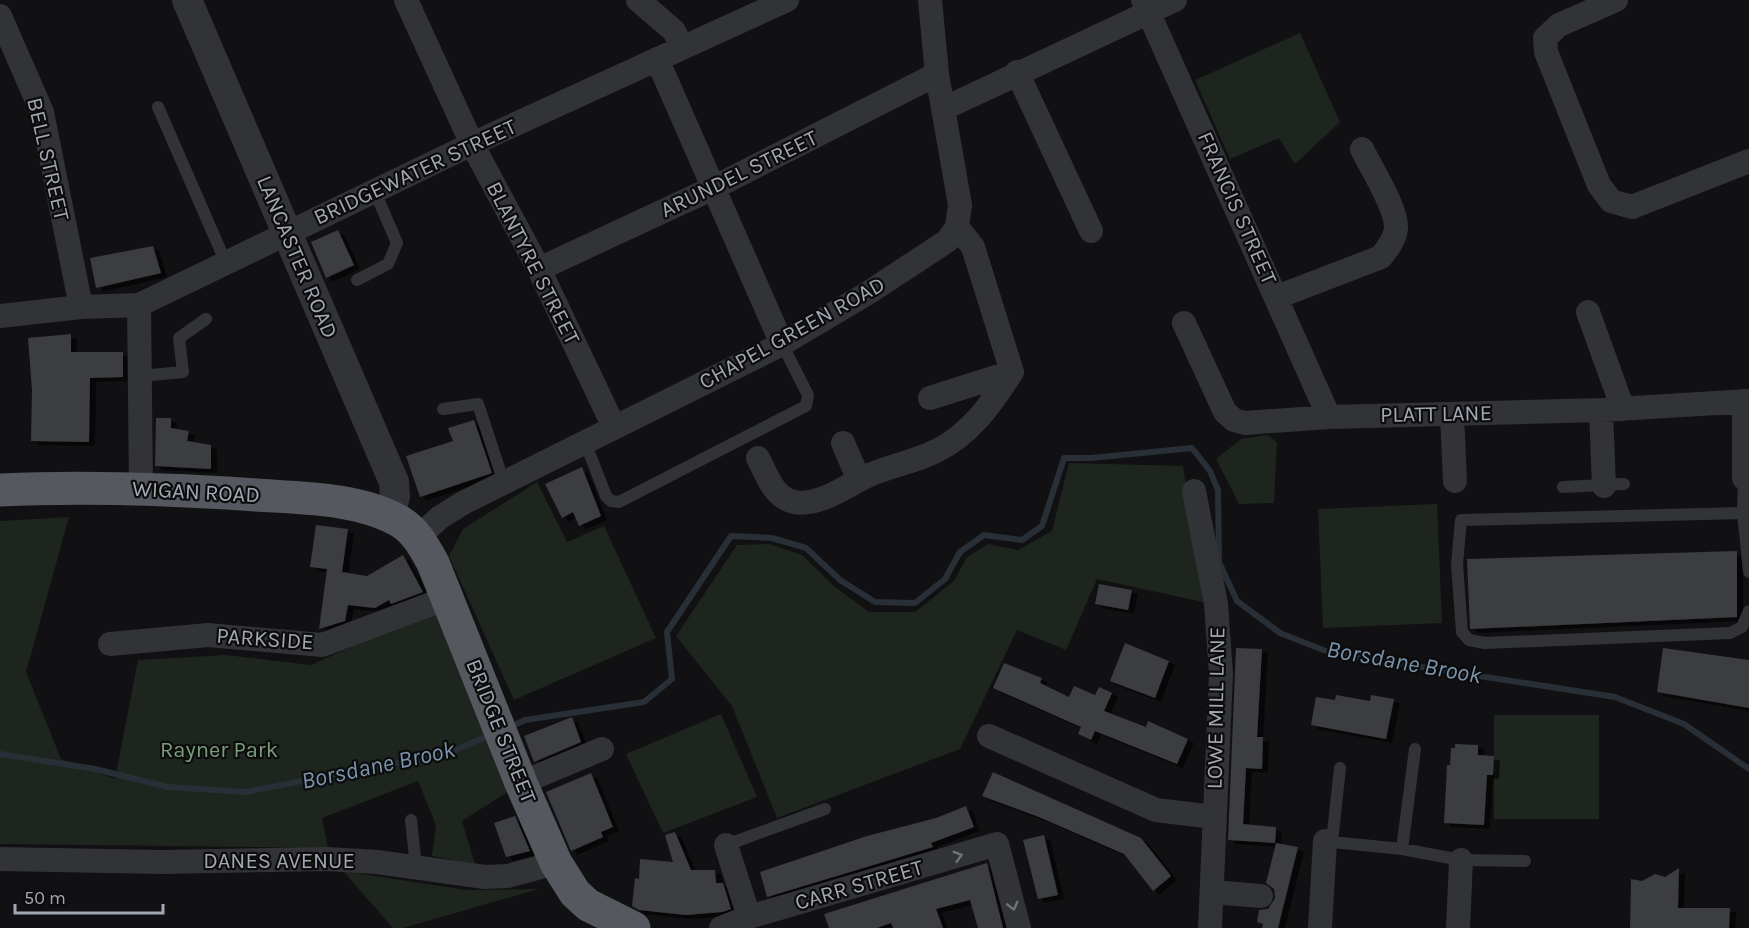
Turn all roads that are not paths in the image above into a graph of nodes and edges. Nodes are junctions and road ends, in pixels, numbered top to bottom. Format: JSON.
{"nodes":[{"id":1,"x":187,"y":0,"type":"edge"},
{"id":2,"x":406,"y":0,"type":"edge"},
{"id":3,"x":638,"y":0,"type":"edge"},
{"id":4,"x":787,"y":0,"type":"edge"},
{"id":5,"x":930,"y":0,"type":"edge"},
{"id":6,"x":1175,"y":0,"type":"edge"},
{"id":7,"x":1616,"y":0,"type":"edge"},
{"id":8,"x":1145,"y":6,"type":"edge"},
{"id":9,"x":0,"y":16,"type":"edge"},
{"id":10,"x":682,"y":47,"type":"junction"},
{"id":11,"x":657,"y":59,"type":"junction"},
{"id":12,"x":1017,"y":72,"type":"junction"},
{"id":13,"x":937,"y":75,"type":"junction"},
{"id":14,"x":158,"y":108,"type":"dead end"},
{"id":15,"x":943,"y":109,"type":"junction"},
{"id":16,"x":472,"y":144,"type":"junction"},
{"id":17,"x":1362,"y":149,"type":"dead end"},
{"id":18,"x":1749,"y":161,"type":"edge"},
{"id":19,"x":713,"y":188,"type":"junction"},
{"id":20,"x":375,"y":192,"type":"junction"},
{"id":21,"x":957,"y":227,"type":"junction"},
{"id":22,"x":1091,"y":231,"type":"dead end"},
{"id":23,"x":287,"y":233,"type":"junction"},
{"id":24,"x":226,"y":263,"type":"junction"},
{"id":25,"x":539,"y":269,"type":"junction"},
{"id":26,"x":357,"y":280,"type":"dead end"},
{"id":27,"x":1277,"y":297,"type":"junction"},
{"id":28,"x":139,"y":305,"type":"junction"},
{"id":29,"x":81,"y":307,"type":"junction"},
{"id":30,"x":1588,"y":312,"type":"dead end"},
{"id":31,"x":0,"y":316,"type":"edge"},
{"id":32,"x":206,"y":319,"type":"dead end"},
{"id":33,"x":1184,"y":324,"type":"dead end"},
{"id":34,"x":782,"y":344,"type":"junction"},
{"id":35,"x":1012,"y":372,"type":"junction"},
{"id":36,"x":140,"y":376,"type":"junction"},
{"id":37,"x":930,"y":398,"type":"dead end"},
{"id":38,"x":1747,"y":401,"type":"edge"},
{"id":39,"x":442,"y":409,"type":"dead end"},
{"id":40,"x":1612,"y":410,"type":"junction"},
{"id":41,"x":1452,"y":414,"type":"junction"},
{"id":42,"x":1329,"y":417,"type":"junction"},
{"id":43,"x":614,"y":427,"type":"junction"},
{"id":44,"x":585,"y":442,"type":"junction"},
{"id":45,"x":843,"y":443,"type":"dead end"},
{"id":46,"x":758,"y":458,"type":"dead end"},
{"id":47,"x":1744,"y":478,"type":"joint"},
{"id":48,"x":859,"y":480,"type":"junction"},
{"id":49,"x":1455,"y":481,"type":"dead end"},
{"id":50,"x":504,"y":483,"type":"junction"},
{"id":51,"x":1614,"y":485,"type":"joint"},
{"id":52,"x":141,"y":487,"type":"junction"},
{"id":53,"x":1563,"y":487,"type":"dead end"},
{"id":54,"x":0,"y":490,"type":"edge"},
{"id":55,"x":1194,"y":491,"type":"dead end"},
{"id":56,"x":1743,"y":513,"type":"junction"},
{"id":57,"x":389,"y":517,"type":"junction"},
{"id":58,"x":418,"y":538,"type":"junction"},
{"id":59,"x":1749,"y":572,"type":"edge"},
{"id":60,"x":447,"y":598,"type":"junction"},
{"id":61,"x":1749,"y":611,"type":"edge"},
{"id":62,"x":110,"y":644,"type":"dead end"},
{"id":63,"x":989,"y":736,"type":"dead end"},
{"id":64,"x":602,"y":749,"type":"dead end"},
{"id":65,"x":1415,"y":749,"type":"dead end"},
{"id":66,"x":1340,"y":768,"type":"dead end"},
{"id":67,"x":521,"y":783,"type":"junction"},
{"id":68,"x":825,"y":809,"type":"dead end"},
{"id":69,"x":1214,"y":817,"type":"junction"},
{"id":70,"x":411,"y":820,"type":"dead end"},
{"id":71,"x":1329,"y":842,"type":"junction"},
{"id":72,"x":726,"y":845,"type":"joint"},
{"id":73,"x":1402,"y":849,"type":"junction"},
{"id":74,"x":0,"y":859,"type":"edge"},
{"id":75,"x":1461,"y":860,"type":"junction"},
{"id":76,"x":1525,"y":861,"type":"dead end"},
{"id":77,"x":556,"y":863,"type":"junction"},
{"id":78,"x":416,"y":867,"type":"junction"},
{"id":79,"x":1212,"y":892,"type":"junction"},
{"id":80,"x":1261,"y":897,"type":"dead end"},
{"id":81,"x":749,"y":917,"type":"junction"},
{"id":82,"x":633,"y":928,"type":"edge"},
{"id":83,"x":721,"y":928,"type":"edge"},
{"id":84,"x":1019,"y":928,"type":"edge"},
{"id":85,"x":1210,"y":928,"type":"edge"},
{"id":86,"x":1320,"y":928,"type":"edge"},
{"id":87,"x":1458,"y":928,"type":"edge"}],
"edges":[{"from":1,"to":23,"type":"street","name":"LANCASTER ROAD"},
{"from":2,"to":16,"type":"street","name":"BLANTYRE STREET"},
{"from":3,"to":10,"type":"street"},
{"from":4,"to":10,"type":"street","name":"BRIDGEWATER STREET"},
{"from":5,"to":13,"type":"street"},
{"from":6,"to":8,"type":"street"},
{"from":7,"to":18,"type":"street"},
{"from":8,"to":12,"type":"street"},
{"from":8,"to":27,"type":"street","name":"FRANCIS STREET"},
{"from":9,"to":29,"type":"street","name":"BELL STREET"},
{"from":10,"to":11,"type":"street","name":"BRIDGEWATER STREET"},
{"from":11,"to":16,"type":"street","name":"BRIDGEWATER STREET"},
{"from":11,"to":19,"type":"street"},
{"from":12,"to":15,"type":"street"},
{"from":12,"to":22,"type":"street"},
{"from":13,"to":15,"type":"street"},
{"from":13,"to":19,"type":"street","name":"ARUNDEL STREET"},
{"from":14,"to":24,"type":"lane"},
{"from":15,"to":21,"type":"street"},
{"from":16,"to":20,"type":"street","name":"BRIDGEWATER STREET"},
{"from":16,"to":25,"type":"street","name":"BLANTYRE STREET"},
{"from":17,"to":27,"type":"street"},
{"from":19,"to":25,"type":"street","name":"ARUNDEL STREET"},
{"from":19,"to":34,"type":"street"},
{"from":20,"to":23,"type":"street","name":"BRIDGEWATER STREET"},
{"from":20,"to":26,"type":"lane"},
{"from":21,"to":34,"type":"street","name":"CHAPEL GREEN ROAD"},
{"from":21,"to":35,"type":"street"},
{"from":23,"to":24,"type":"street","name":"BRIDGEWATER STREET"},
{"from":23,"to":57,"type":"street","name":"LANCASTER ROAD"},
{"from":24,"to":28,"type":"street","name":"BRIDGEWATER STREET"},
{"from":25,"to":43,"type":"street","name":"BLANTYRE STREET"},
{"from":27,"to":42,"type":"street","name":"FRANCIS STREET"},
{"from":28,"to":29,"type":"street","name":"BRIDGEWATER STREET"},
{"from":28,"to":36,"type":"street"},
{"from":29,"to":31,"type":"street","name":"BRIDGEWATER STREET"},
{"from":30,"to":40,"type":"street"},
{"from":32,"to":36,"type":"lane"},
{"from":33,"to":42,"type":"street","name":"PLATT LANE"},
{"from":34,"to":43,"type":"street","name":"CHAPEL GREEN ROAD"},
{"from":34,"to":44,"type":"lane"},
{"from":35,"to":37,"type":"street"},
{"from":35,"to":48,"type":"street"},
{"from":36,"to":52,"type":"street"},
{"from":38,"to":40,"type":"street","name":"PLATT LANE"},
{"from":38,"to":47,"type":"street"},
{"from":39,"to":50,"type":"lane"},
{"from":40,"to":41,"type":"street","name":"PLATT LANE"},
{"from":40,"to":51,"type":"street"},
{"from":41,"to":42,"type":"street","name":"PLATT LANE"},
{"from":41,"to":49,"type":"street"},
{"from":43,"to":44,"type":"street","name":"CHAPEL GREEN ROAD"},
{"from":44,"to":50,"type":"street","name":"CHAPEL GREEN ROAD"},
{"from":45,"to":48,"type":"street"},
{"from":46,"to":48,"type":"street"},
{"from":47,"to":56,"type":"lane"},
{"from":50,"to":58,"type":"street","name":"CHAPEL GREEN ROAD"},
{"from":51,"to":53,"type":"lane"},
{"from":52,"to":54,"type":"highway","name":"WIGAN ROAD"},
{"from":52,"to":57,"type":"highway","name":"WIGAN ROAD"},
{"from":55,"to":69,"type":"street","name":"LOWE MILL LANE"},
{"from":56,"to":59,"type":"lane"},
{"from":56,"to":61,"type":"lane"},
{"from":57,"to":58,"type":"highway","name":"BRIDGE STREET"},
{"from":58,"to":60,"type":"highway","name":"BRIDGE STREET"},
{"from":60,"to":62,"type":"street","name":"PARKSIDE"},
{"from":60,"to":67,"type":"highway","name":"BRIDGE STREET"},
{"from":63,"to":69,"type":"street"},
{"from":64,"to":67,"type":"street"},
{"from":65,"to":73,"type":"lane"},
{"from":66,"to":71,"type":"lane"},
{"from":67,"to":77,"type":"highway","name":"BRIDGE STREET"},
{"from":68,"to":72,"type":"lane"},
{"from":69,"to":79,"type":"street","name":"LOWE MILL LANE"},
{"from":70,"to":78,"type":"lane"},
{"from":71,"to":73,"type":"lane"},
{"from":71,"to":86,"type":"street"},
{"from":72,"to":81,"type":"street"},
{"from":73,"to":75,"type":"lane"},
{"from":74,"to":78,"type":"street","name":"DANES AVENUE"},
{"from":75,"to":76,"type":"lane"},
{"from":75,"to":87,"type":"street"},
{"from":77,"to":78,"type":"street","name":"DANES AVENUE"},
{"from":77,"to":82,"type":"highway","name":"BRIDGE STREET"},
{"from":79,"to":80,"type":"street"},
{"from":79,"to":85,"type":"street","name":"LOWE MILL LANE"},
{"from":81,"to":83,"type":"street","name":"CARR STREET"},
{"from":81,"to":84,"type":"street","name":"CARR STREET","one_way":true}]}
